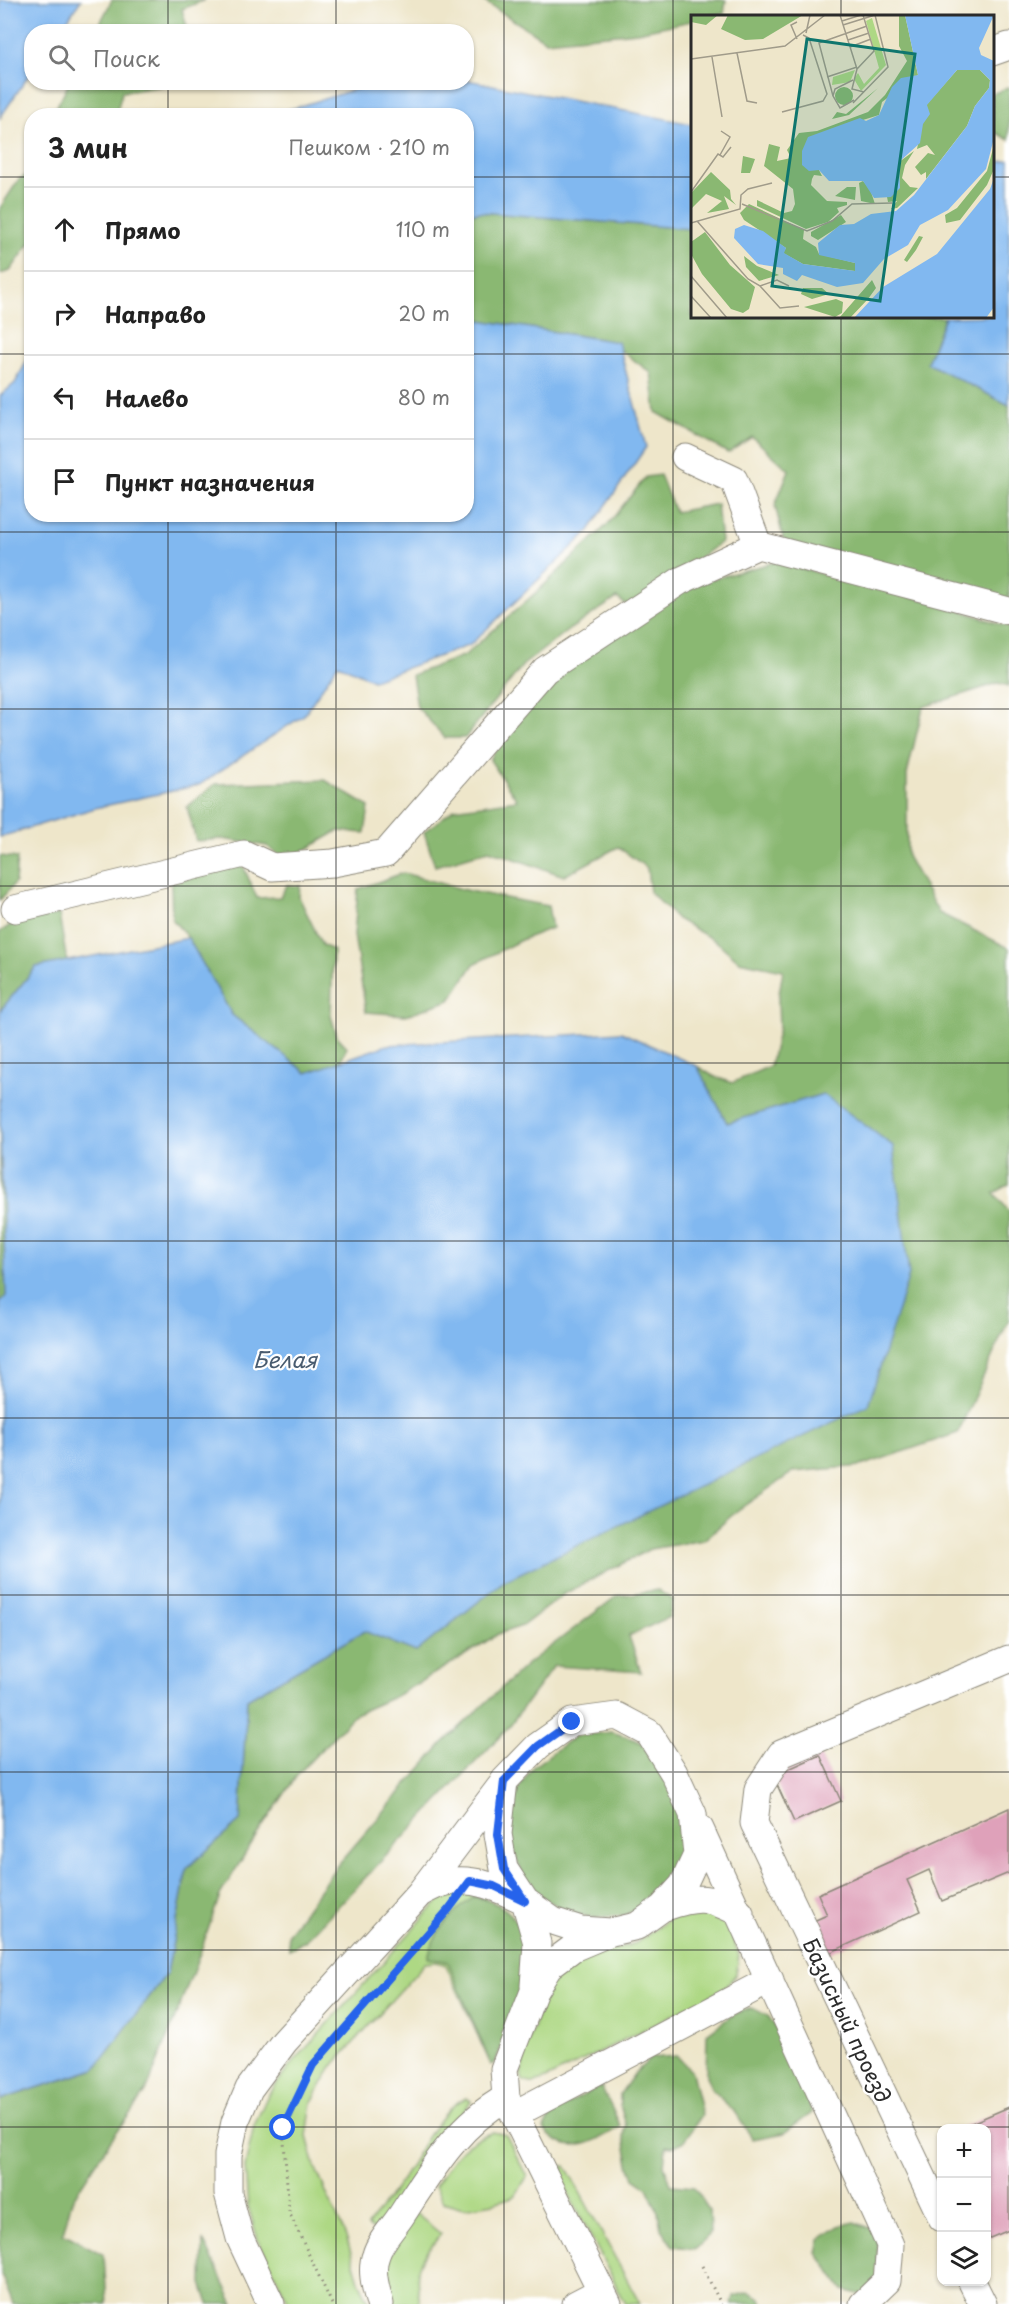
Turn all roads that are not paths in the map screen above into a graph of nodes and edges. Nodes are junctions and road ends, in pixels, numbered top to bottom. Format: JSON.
{"nodes":[{"id":1,"x":1009,"y":46,"type":"edge"},
{"id":2,"x":994,"y":52,"type":"edge"},
{"id":3,"x":685,"y":457,"type":"dead end"},
{"id":4,"x":758,"y":545,"type":"junction"},
{"id":5,"x":1009,"y":611,"type":"edge"},
{"id":6,"x":15,"y":909,"type":"dead end"},
{"id":7,"x":1009,"y":1659,"type":"edge"},
{"id":8,"x":504,"y":1781,"type":"junction"},
{"id":9,"x":693,"y":1814,"type":"junction"},
{"id":10,"x":420,"y":1893,"type":"junction"},
{"id":11,"x":525,"y":1901,"type":"junction"},
{"id":12,"x":662,"y":1908,"type":"junction"},
{"id":13,"x":740,"y":1913,"type":"junction"},
{"id":14,"x":611,"y":1932,"type":"junction"},
{"id":15,"x":770,"y":1980,"type":"junction"},
{"id":16,"x":534,"y":1991,"type":"junction"},
{"id":17,"x":510,"y":2106,"type":"junction"},
{"id":18,"x":937,"y":2207,"type":"edge"},
{"id":19,"x":974,"y":2286,"type":"edge"},
{"id":20,"x":604,"y":2297,"type":"edge"},
{"id":21,"x":271,"y":2304,"type":"edge"},
{"id":22,"x":380,"y":2304,"type":"edge"},
{"id":23,"x":576,"y":2304,"type":"edge"},
{"id":24,"x":863,"y":2304,"type":"edge"},
{"id":25,"x":983,"y":2304,"type":"edge"}],
"edges":[{"from":1,"to":2,"type":"street"},
{"from":3,"to":4,"type":"street"},
{"from":4,"to":5,"type":"street"},
{"from":4,"to":6,"type":"street"},
{"from":7,"to":18,"type":"street","name":"Базисный проезд"},
{"from":8,"to":9,"type":"street"},
{"from":8,"to":10,"type":"street"},
{"from":8,"to":11,"type":"street"},
{"from":9,"to":12,"type":"street"},
{"from":9,"to":13,"type":"street"},
{"from":10,"to":11,"type":"street"},
{"from":10,"to":21,"type":"street"},
{"from":11,"to":14,"type":"street"},
{"from":11,"to":16,"type":"street"},
{"from":12,"to":13,"type":"street"},
{"from":12,"to":14,"type":"street"},
{"from":13,"to":15,"type":"street"},
{"from":14,"to":16,"type":"street"},
{"from":15,"to":17,"type":"street"},
{"from":15,"to":24,"type":"street"},
{"from":16,"to":17,"type":"street"},
{"from":17,"to":20,"type":"street"},
{"from":17,"to":22,"type":"street"},
{"from":19,"to":25,"type":"street"},
{"from":20,"to":23,"type":"street"}]}
